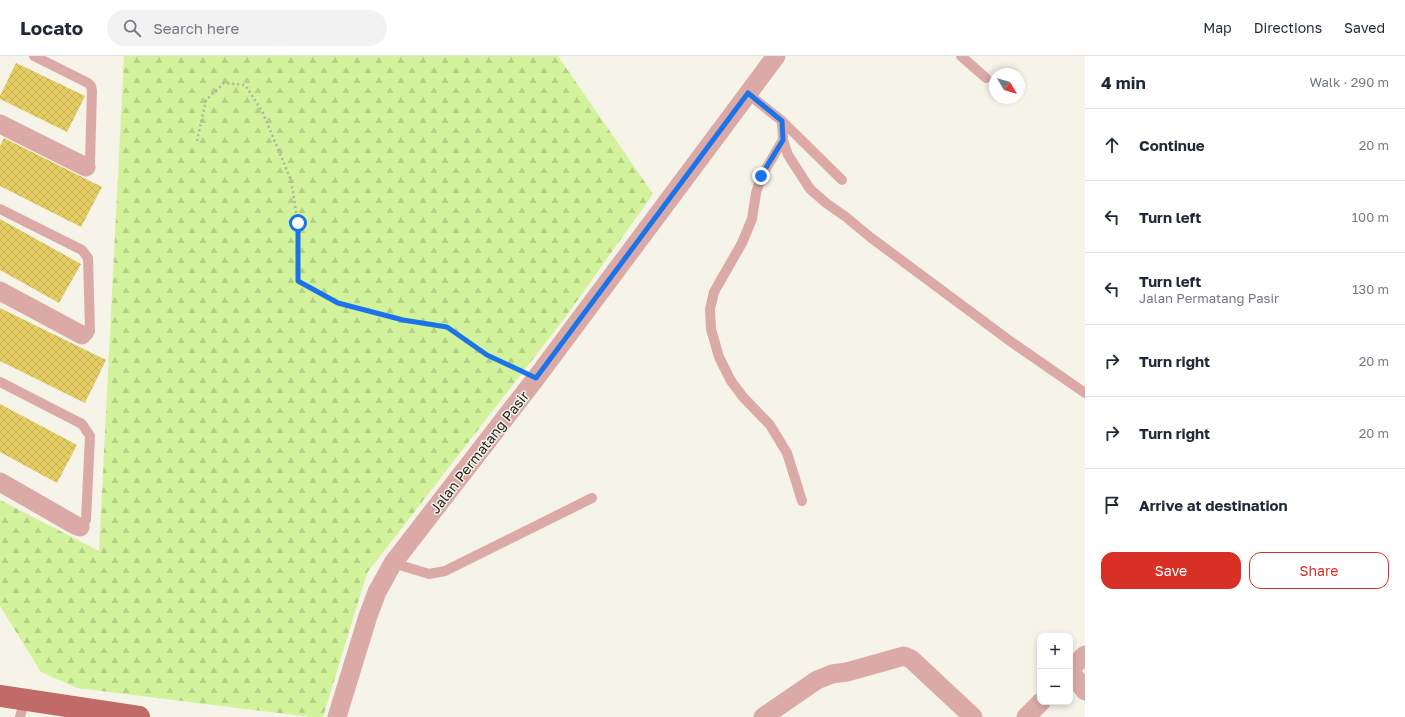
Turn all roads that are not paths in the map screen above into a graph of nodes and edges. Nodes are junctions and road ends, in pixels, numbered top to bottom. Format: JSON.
{"nodes":[{"id":1,"x":34,"y":56,"type":"edge"},
{"id":2,"x":776,"y":56,"type":"edge"},
{"id":3,"x":961,"y":56,"type":"edge"},
{"id":4,"x":986,"y":78,"type":"dead end"},
{"id":5,"x":748,"y":93,"type":"junction"},
{"id":6,"x":782,"y":121,"type":"junction"},
{"id":7,"x":0,"y":124,"type":"edge"},
{"id":8,"x":783,"y":140,"type":"junction"},
{"id":9,"x":86,"y":166,"type":"joint"},
{"id":10,"x":842,"y":180,"type":"dead end"},
{"id":11,"x":0,"y":209,"type":"edge"},
{"id":12,"x":0,"y":291,"type":"edge"},
{"id":13,"x":82,"y":335,"type":"joint"},
{"id":14,"x":0,"y":382,"type":"edge"},
{"id":15,"x":1085,"y":393,"type":"edge"},
{"id":16,"x":0,"y":482,"type":"edge"},
{"id":17,"x":592,"y":498,"type":"dead end"},
{"id":18,"x":802,"y":501,"type":"dead end"},
{"id":19,"x":80,"y":527,"type":"joint"},
{"id":20,"x":393,"y":563,"type":"junction"},
{"id":21,"x":1085,"y":655,"type":"edge"},
{"id":22,"x":1071,"y":669,"type":"edge"},
{"id":23,"x":1073,"y":674,"type":"edge"},
{"id":24,"x":1085,"y":691,"type":"edge"},
{"id":25,"x":0,"y":696,"type":"edge"},
{"id":26,"x":48,"y":703,"type":"junction"},
{"id":27,"x":1038,"y":705,"type":"edge"},
{"id":28,"x":23,"y":708,"type":"edge"},
{"id":29,"x":127,"y":716,"type":"edge"},
{"id":30,"x":67,"y":717,"type":"edge"},
{"id":31,"x":337,"y":717,"type":"edge"},
{"id":32,"x":763,"y":717,"type":"edge"},
{"id":33,"x":972,"y":717,"type":"edge"},
{"id":34,"x":1026,"y":717,"type":"edge"}],
"edges":[{"from":1,"to":9,"type":"lane"},
{"from":2,"to":5,"type":"street","name":"Jalan Permatang Pasir"},
{"from":3,"to":4,"type":"lane"},
{"from":5,"to":6,"type":"lane"},
{"from":5,"to":20,"type":"street","name":"Jalan Permatang Pasir"},
{"from":6,"to":8,"type":"lane"},
{"from":6,"to":10,"type":"lane"},
{"from":7,"to":9,"type":"street"},
{"from":8,"to":15,"type":"lane"},
{"from":8,"to":18,"type":"lane"},
{"from":11,"to":13,"type":"lane"},
{"from":12,"to":13,"type":"street"},
{"from":14,"to":19,"type":"lane"},
{"from":16,"to":19,"type":"street"},
{"from":17,"to":20,"type":"lane"},
{"from":20,"to":31,"type":"street","name":"Jalan Permatang Pasir"},
{"from":21,"to":22,"type":"street"},
{"from":23,"to":24,"type":"street"},
{"from":25,"to":28,"type":"main road"},
{"from":26,"to":28,"type":"main road"},
{"from":26,"to":29,"type":"main road"},
{"from":26,"to":30,"type":"lane"},
{"from":27,"to":34,"type":"street"},
{"from":32,"to":33,"type":"street"}]}
